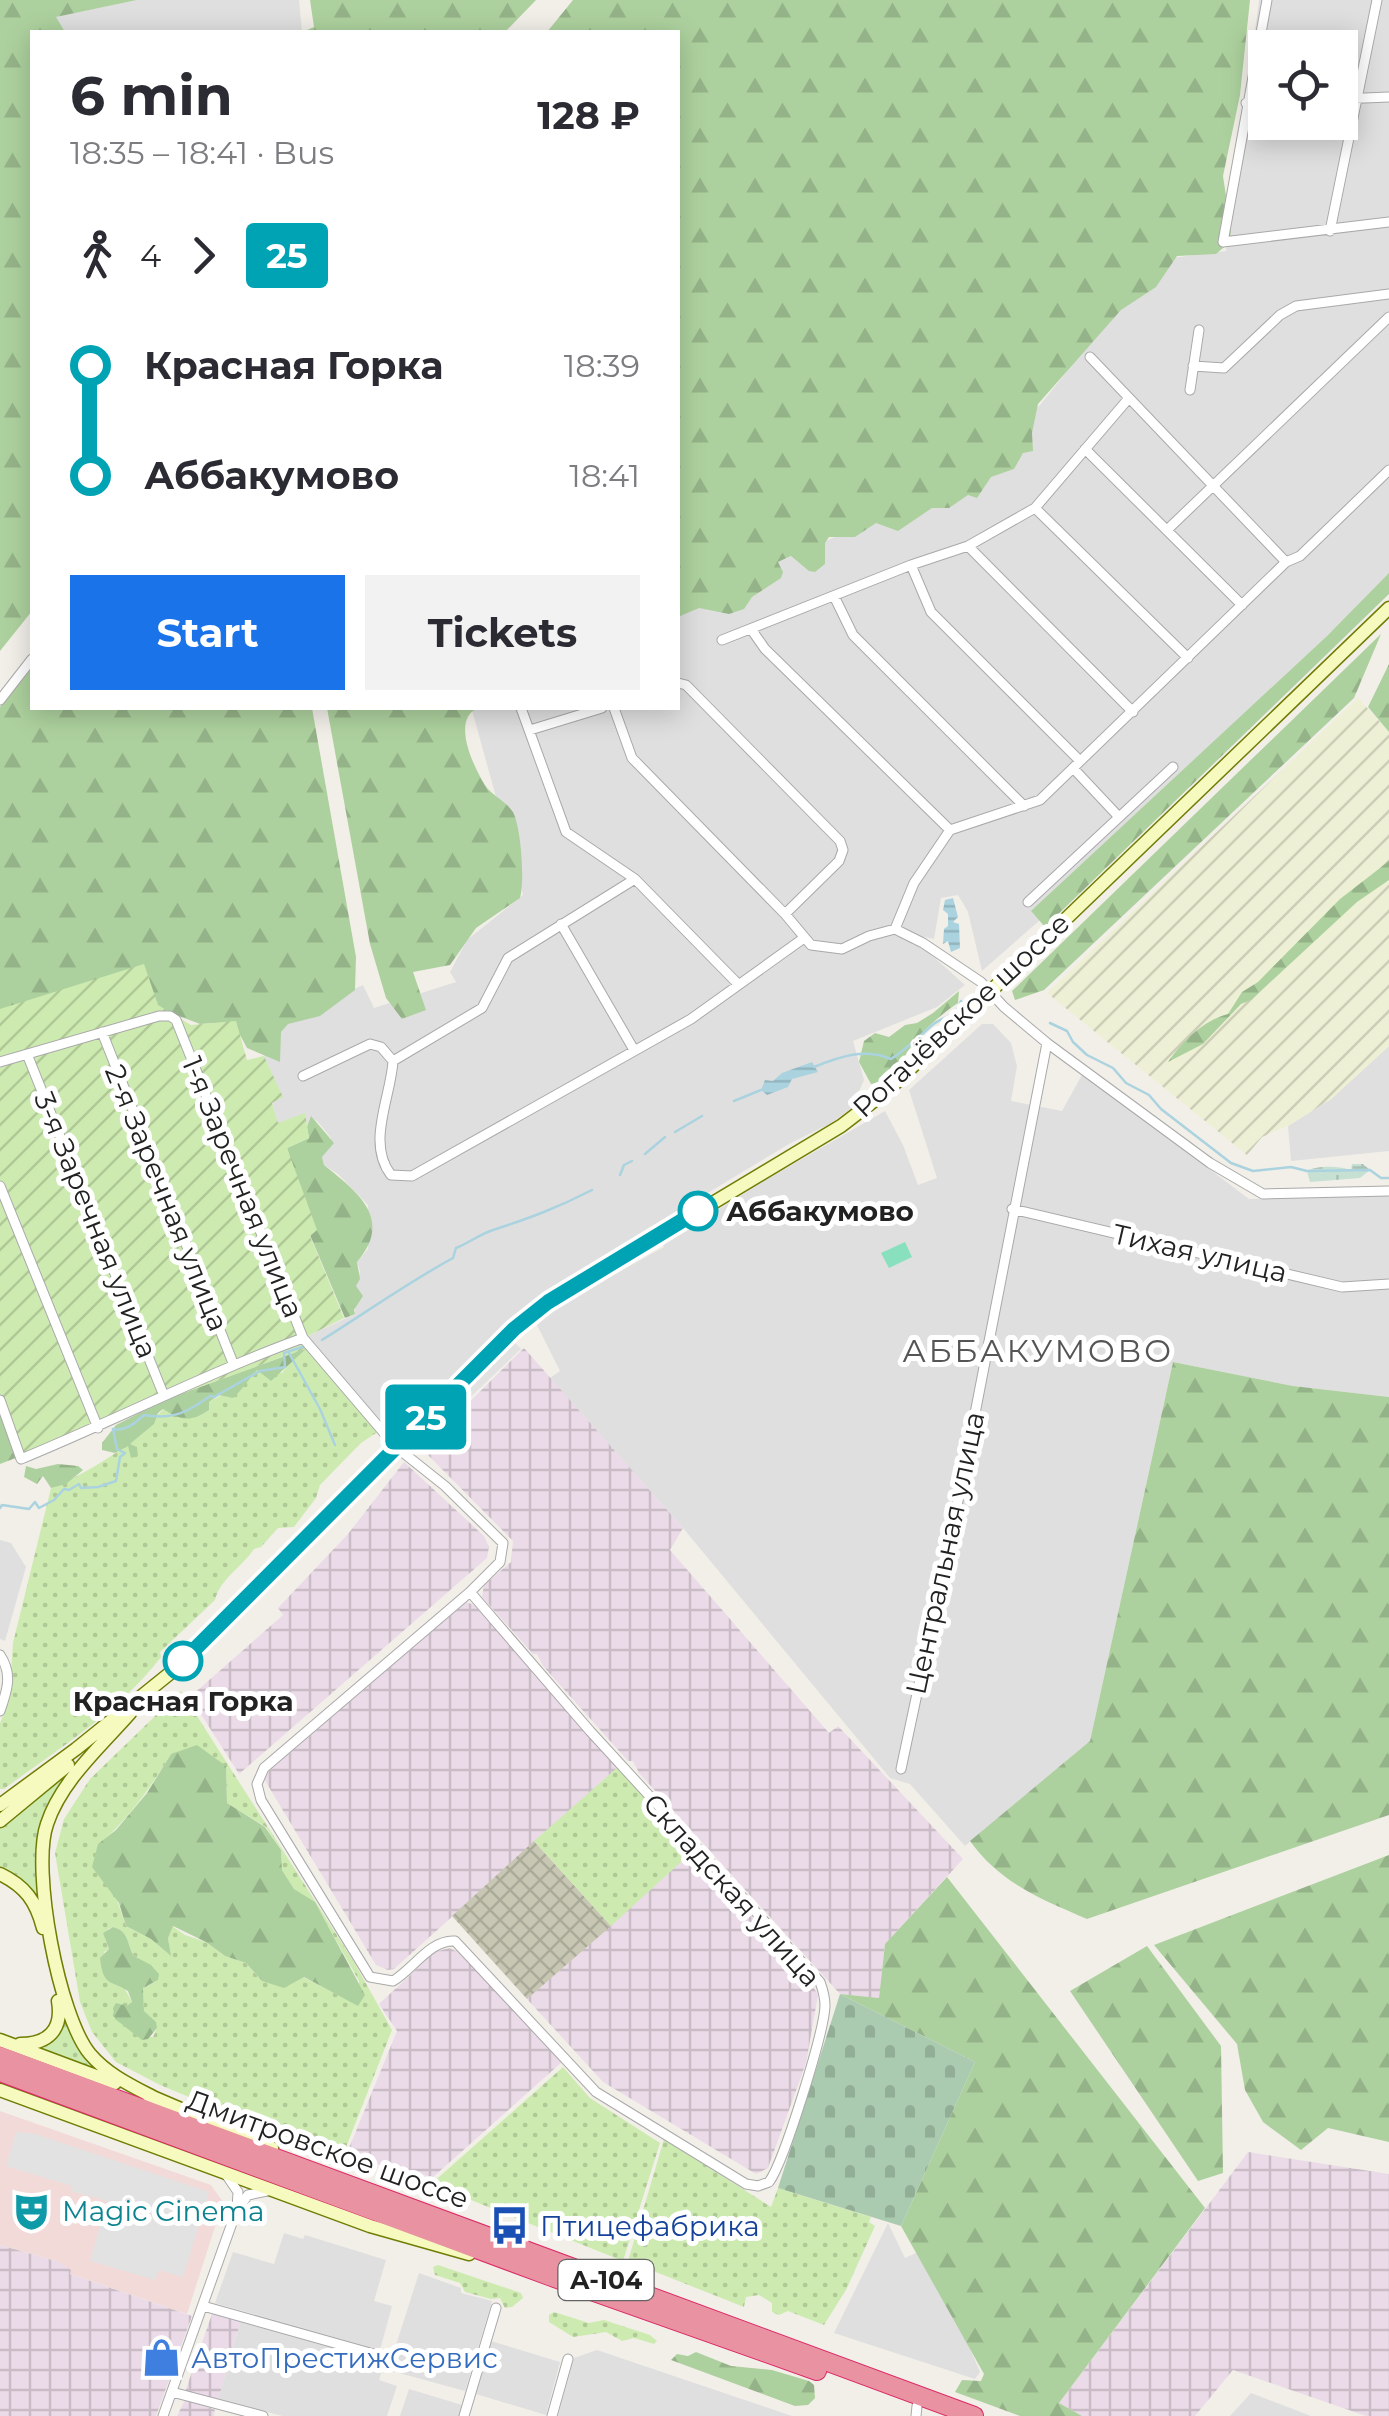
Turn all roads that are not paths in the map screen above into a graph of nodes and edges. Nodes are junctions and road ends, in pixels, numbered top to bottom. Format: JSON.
{"nodes":[{"id":1,"x":1266,"y":0,"type":"edge"},
{"id":2,"x":1377,"y":0,"type":"edge"},
{"id":3,"x":1358,"y":90,"type":"edge"},
{"id":4,"x":1389,"y":97,"type":"edge"},
{"id":5,"x":1358,"y":99,"type":"edge"},
{"id":6,"x":1246,"y":103,"type":"joint"},
{"id":7,"x":1348,"y":140,"type":"edge"},
{"id":8,"x":1389,"y":222,"type":"edge"},
{"id":9,"x":1330,"y":231,"type":"junction"},
{"id":10,"x":1389,"y":294,"type":"edge"},
{"id":11,"x":1389,"y":317,"type":"edge"},
{"id":12,"x":1199,"y":330,"type":"dead end"},
{"id":13,"x":1090,"y":357,"type":"dead end"},
{"id":14,"x":1194,"y":366,"type":"junction"},
{"id":15,"x":1190,"y":390,"type":"dead end"},
{"id":16,"x":1129,"y":398,"type":"junction"},
{"id":17,"x":1085,"y":449,"type":"junction"},
{"id":18,"x":1389,"y":470,"type":"edge"},
{"id":19,"x":1214,"y":486,"type":"junction"},
{"id":20,"x":1035,"y":508,"type":"junction"},
{"id":21,"x":1166,"y":530,"type":"junction"},
{"id":22,"x":968,"y":546,"type":"junction"},
{"id":23,"x":1286,"y":562,"type":"junction"},
{"id":24,"x":911,"y":565,"type":"junction"},
{"id":25,"x":834,"y":596,"type":"junction"},
{"id":26,"x":1242,"y":605,"type":"junction"},
{"id":27,"x":1389,"y":608,"type":"edge"},
{"id":28,"x":751,"y":629,"type":"junction"},
{"id":29,"x":722,"y":640,"type":"dead end"},
{"id":30,"x":1188,"y":658,"type":"junction"},
{"id":31,"x":30,"y":662,"type":"edge"},
{"id":32,"x":680,"y":684,"type":"edge"},
{"id":33,"x":0,"y":700,"type":"edge"},
{"id":34,"x":522,"y":710,"type":"edge"},
{"id":35,"x":595,"y":710,"type":"edge"},
{"id":36,"x":615,"y":710,"type":"edge"},
{"id":37,"x":1133,"y":712,"type":"junction"},
{"id":38,"x":530,"y":730,"type":"junction"},
{"id":39,"x":1076,"y":764,"type":"junction"},
{"id":40,"x":1173,"y":767,"type":"dead end"},
{"id":41,"x":1024,"y":806,"type":"junction"},
{"id":42,"x":1119,"y":817,"type":"junction"},
{"id":43,"x":950,"y":830,"type":"junction"},
{"id":44,"x":635,"y":879,"type":"junction"},
{"id":45,"x":1028,"y":902,"type":"dead end"},
{"id":46,"x":785,"y":914,"type":"junction"},
{"id":47,"x":561,"y":924,"type":"junction"},
{"id":48,"x":895,"y":930,"type":"junction"},
{"id":49,"x":804,"y":938,"type":"junction"},
{"id":50,"x":738,"y":984,"type":"junction"},
{"id":51,"x":990,"y":992,"type":"junction"},
{"id":52,"x":102,"y":1032,"type":"junction"},
{"id":53,"x":1047,"y":1043,"type":"junction"},
{"id":54,"x":634,"y":1050,"type":"junction"},
{"id":55,"x":27,"y":1054,"type":"junction"},
{"id":56,"x":393,"y":1061,"type":"junction"},
{"id":57,"x":0,"y":1062,"type":"edge"},
{"id":58,"x":303,"y":1076,"type":"dead end"},
{"id":59,"x":0,"y":1186,"type":"edge"},
{"id":60,"x":1389,"y":1191,"type":"edge"},
{"id":61,"x":1012,"y":1209,"type":"junction"},
{"id":62,"x":1389,"y":1284,"type":"edge"},
{"id":63,"x":303,"y":1338,"type":"junction"},
{"id":64,"x":233,"y":1364,"type":"junction"},
{"id":65,"x":164,"y":1396,"type":"junction"},
{"id":66,"x":0,"y":1400,"type":"edge"},
{"id":67,"x":98,"y":1428,"type":"junction"},
{"id":68,"x":396,"y":1448,"type":"junction"},
{"id":69,"x":470,"y":1592,"type":"junction"},
{"id":70,"x":0,"y":1655,"type":"edge"},
{"id":71,"x":174,"y":1670,"type":"junction"},
{"id":72,"x":0,"y":1712,"type":"edge"},
{"id":73,"x":130,"y":1714,"type":"junction"},
{"id":74,"x":901,"y":1769,"type":"dead end"},
{"id":75,"x":0,"y":1805,"type":"edge"},
{"id":76,"x":0,"y":1821,"type":"edge"},
{"id":77,"x":0,"y":1874,"type":"edge"},
{"id":78,"x":1,"y":2046,"type":"edge"},
{"id":79,"x":0,"y":2072,"type":"edge"},
{"id":80,"x":0,"y":2090,"type":"edge"},
{"id":81,"x":152,"y":2097,"type":"junction"},
{"id":82,"x":223,"y":2173,"type":"junction"},
{"id":83,"x":350,"y":2185,"type":"junction"},
{"id":84,"x":271,"y":2191,"type":"junction"},
{"id":85,"x":237,"y":2209,"type":"junction"},
{"id":86,"x":548,"y":2276,"type":"junction"},
{"id":87,"x":202,"y":2306,"type":"junction"},
{"id":88,"x":496,"y":2308,"type":"dead end"},
{"id":89,"x":388,"y":2358,"type":"dead end"},
{"id":90,"x":568,"y":2359,"type":"dead end"},
{"id":91,"x":172,"y":2392,"type":"junction"},
{"id":92,"x":917,"y":2411,"type":"edge"},
{"id":93,"x":163,"y":2416,"type":"edge"},
{"id":94,"x":262,"y":2416,"type":"edge"},
{"id":95,"x":464,"y":2416,"type":"edge"},
{"id":96,"x":552,"y":2416,"type":"edge"},
{"id":97,"x":945,"y":2416,"type":"edge"},
{"id":98,"x":974,"y":2416,"type":"edge"}],
"edges":[{"from":1,"to":6,"type":"street"},
{"from":2,"to":3,"type":"street"},
{"from":4,"to":5,"type":"street"},
{"from":6,"to":9,"type":"street"},
{"from":7,"to":9,"type":"street"},
{"from":8,"to":9,"type":"street"},
{"from":10,"to":14,"type":"street"},
{"from":11,"to":19,"type":"street"},
{"from":12,"to":14,"type":"street"},
{"from":13,"to":16,"type":"street"},
{"from":14,"to":15,"type":"street"},
{"from":16,"to":17,"type":"street"},
{"from":16,"to":19,"type":"street"},
{"from":17,"to":20,"type":"street"},
{"from":17,"to":21,"type":"street"},
{"from":18,"to":23,"type":"street"},
{"from":19,"to":21,"type":"street"},
{"from":19,"to":23,"type":"street"},
{"from":20,"to":22,"type":"street"},
{"from":20,"to":30,"type":"street"},
{"from":21,"to":26,"type":"street"},
{"from":22,"to":24,"type":"street"},
{"from":22,"to":37,"type":"street"},
{"from":23,"to":26,"type":"street"},
{"from":24,"to":25,"type":"street"},
{"from":24,"to":39,"type":"street"},
{"from":25,"to":28,"type":"street"},
{"from":25,"to":41,"type":"street"},
{"from":26,"to":30,"type":"street"},
{"from":27,"to":51,"type":"main road","name":"Рогачёвское шоссе"},
{"from":28,"to":29,"type":"street"},
{"from":28,"to":43,"type":"street"},
{"from":30,"to":37,"type":"street"},
{"from":31,"to":33,"type":"street"},
{"from":32,"to":46,"type":"street"},
{"from":34,"to":38,"type":"street"},
{"from":35,"to":38,"type":"street"},
{"from":36,"to":46,"type":"street"},
{"from":37,"to":39,"type":"street"},
{"from":38,"to":44,"type":"street"},
{"from":39,"to":41,"type":"street"},
{"from":39,"to":42,"type":"street"},
{"from":40,"to":42,"type":"street"},
{"from":41,"to":43,"type":"street"},
{"from":42,"to":45,"type":"street"},
{"from":43,"to":48,"type":"street"},
{"from":44,"to":47,"type":"street"},
{"from":44,"to":50,"type":"street"},
{"from":46,"to":49,"type":"street"},
{"from":47,"to":54,"type":"street"},
{"from":47,"to":56,"type":"street"},
{"from":48,"to":49,"type":"street"},
{"from":48,"to":51,"type":"street"},
{"from":49,"to":50,"type":"street"},
{"from":50,"to":54,"type":"street"},
{"from":51,"to":53,"type":"street"},
{"from":51,"to":68,"type":"main road","name":"Рогачёвское шоссе"},
{"from":52,"to":55,"type":"street"},
{"from":52,"to":63,"type":"street","name":"1-я Заречная улица"},
{"from":52,"to":64,"type":"street","name":"2-я Заречная улица"},
{"from":53,"to":60,"type":"street"},
{"from":53,"to":61,"type":"street","name":"Центральная улица"},
{"from":54,"to":56,"type":"street"},
{"from":55,"to":57,"type":"street"},
{"from":55,"to":65,"type":"street","name":"3-я Заречная улица"},
{"from":56,"to":58,"type":"street"},
{"from":59,"to":67,"type":"street"},
{"from":61,"to":62,"type":"street","name":"Тихая улица"},
{"from":61,"to":74,"type":"street","name":"Центральная улица"},
{"from":63,"to":64,"type":"street"},
{"from":63,"to":68,"type":"street","name":"1-я Заречная улица"},
{"from":64,"to":65,"type":"street"},
{"from":65,"to":67,"type":"street"},
{"from":66,"to":67,"type":"street"},
{"from":68,"to":69,"type":"street","name":"Складская улица"},
{"from":68,"to":71,"type":"main road","name":"Рогачёвское шоссе"},
{"from":69,"to":69,"type":"street","name":"Складская улица"},
{"from":70,"to":72,"type":"street"},
{"from":71,"to":73,"type":"main road"},
{"from":71,"to":75,"type":"main road","name":"Рогачёвское шоссе"},
{"from":73,"to":76,"type":"main road"},
{"from":73,"to":81,"type":"main road"},
{"from":77,"to":78,"type":"main road"},
{"from":78,"to":81,"type":"main road"},
{"from":78,"to":83,"type":"highway","name":"Дмитровское шоссе","number":"А-104"},
{"from":79,"to":86,"type":"highway","name":"Дмитровское шоссе","number":"А-104"},
{"from":80,"to":82,"type":"main road"},
{"from":81,"to":83,"type":"main road"},
{"from":82,"to":84,"type":"main road"},
{"from":82,"to":85,"type":"street"},
{"from":83,"to":98,"type":"highway","name":"Дмитровское шоссе","number":"А-104"},
{"from":84,"to":85,"type":"street"},
{"from":84,"to":86,"type":"main road"},
{"from":85,"to":87,"type":"street"},
{"from":86,"to":92,"type":"highway","name":"Дмитровское шоссе","number":"А-104"},
{"from":87,"to":89,"type":"street"},
{"from":87,"to":91,"type":"street"},
{"from":88,"to":95,"type":"street"},
{"from":90,"to":96,"type":"street"},
{"from":91,"to":93,"type":"street"},
{"from":91,"to":94,"type":"street"},
{"from":92,"to":97,"type":"highway","name":"Дмитровское шоссе","number":"А-104"}]}
